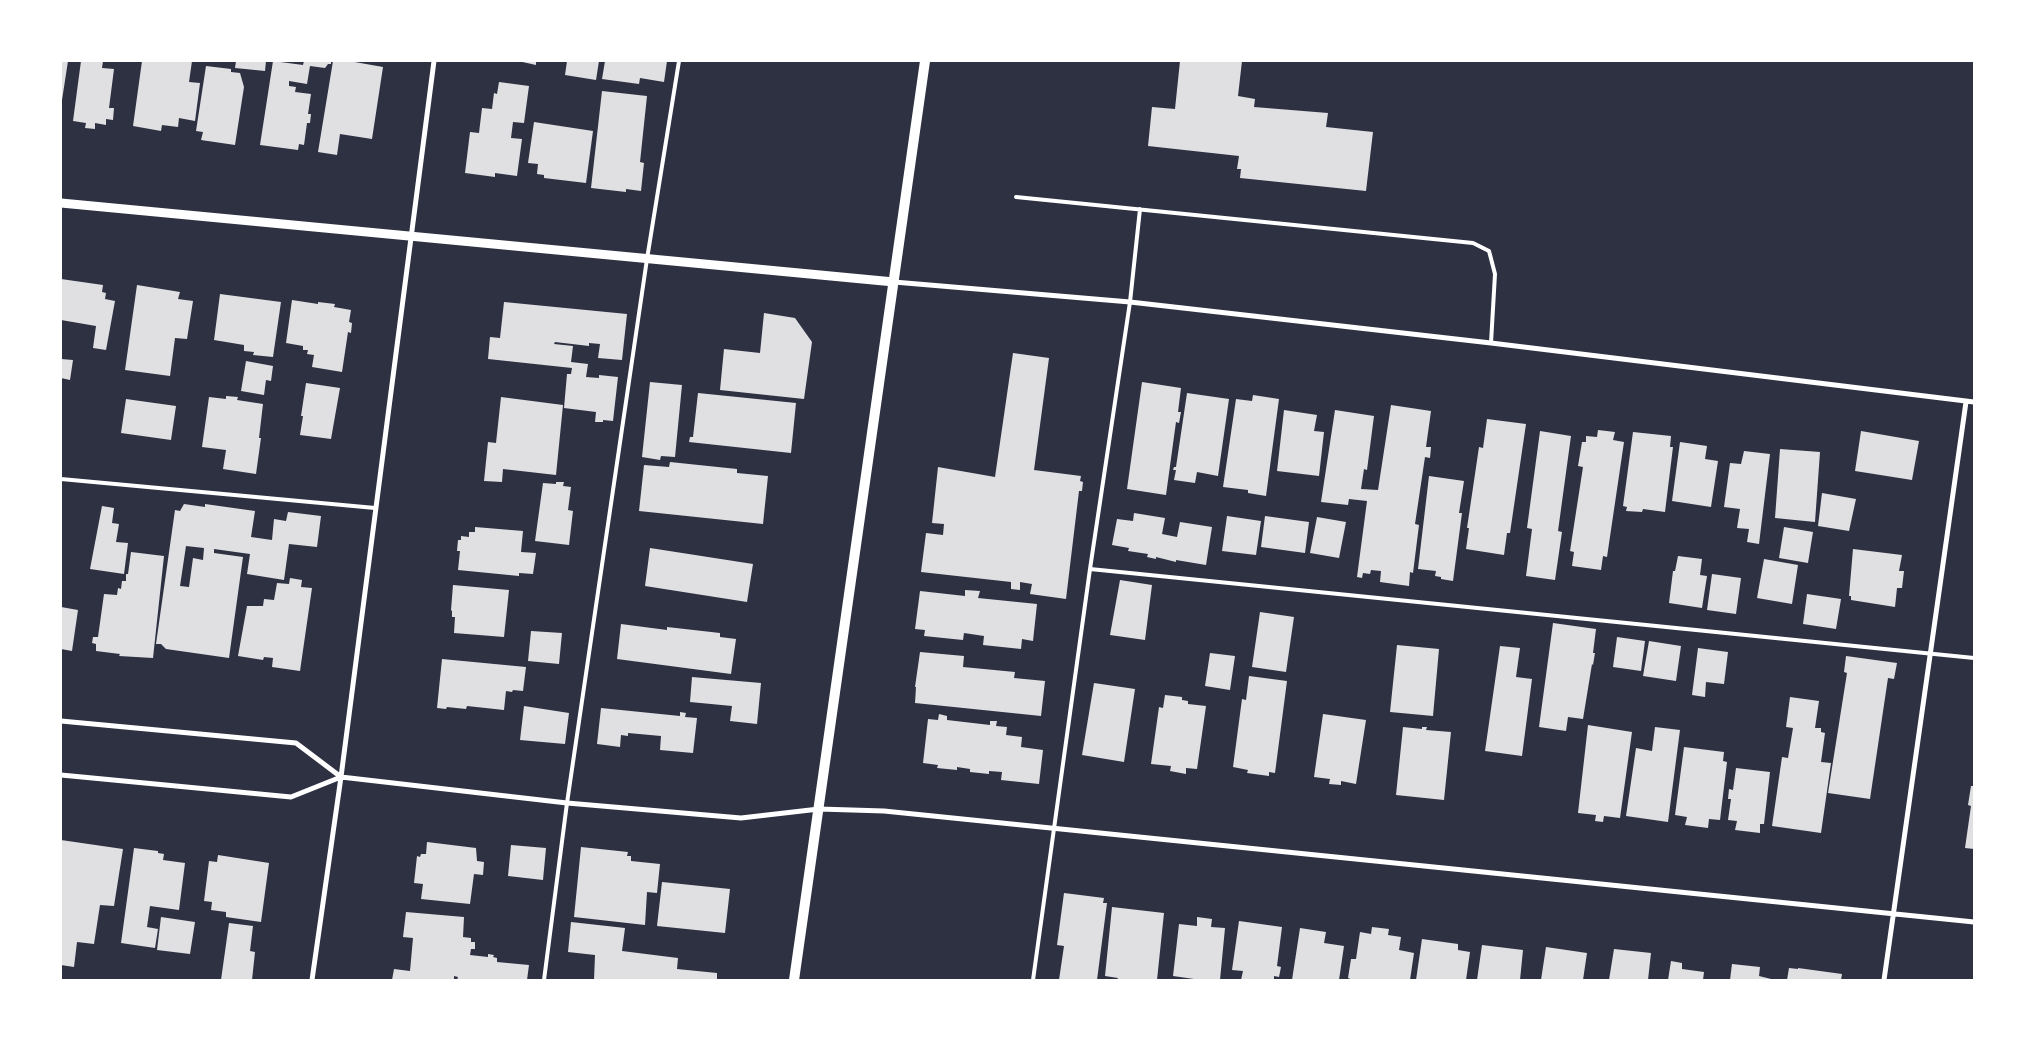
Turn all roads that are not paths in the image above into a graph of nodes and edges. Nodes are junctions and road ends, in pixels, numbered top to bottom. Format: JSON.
{"nodes":[{"id":1,"x":434,"y":61,"type":"edge"},
{"id":2,"x":678,"y":61,"type":"edge"},
{"id":3,"x":925,"y":61,"type":"edge"},
{"id":4,"x":1016,"y":197,"type":"dead end"},
{"id":5,"x":61,"y":203,"type":"edge"},
{"id":6,"x":1140,"y":209,"type":"junction"},
{"id":7,"x":410,"y":236,"type":"junction"},
{"id":8,"x":647,"y":259,"type":"junction"},
{"id":9,"x":894,"y":282,"type":"junction"},
{"id":10,"x":1130,"y":302,"type":"junction"},
{"id":11,"x":1490,"y":343,"type":"junction"},
{"id":12,"x":1966,"y":402,"type":"junction"},
{"id":13,"x":1974,"y":402,"type":"edge"},
{"id":14,"x":61,"y":479,"type":"edge"},
{"id":15,"x":375,"y":508,"type":"junction"},
{"id":16,"x":1090,"y":569,"type":"junction"},
{"id":17,"x":1931,"y":654,"type":"junction"},
{"id":18,"x":1974,"y":658,"type":"edge"},
{"id":19,"x":61,"y":720,"type":"edge"},
{"id":20,"x":61,"y":775,"type":"edge"},
{"id":21,"x":341,"y":777,"type":"junction"},
{"id":22,"x":567,"y":803,"type":"junction"},
{"id":23,"x":819,"y":809,"type":"junction"},
{"id":24,"x":1054,"y":829,"type":"junction"},
{"id":25,"x":1895,"y":914,"type":"junction"},
{"id":26,"x":1974,"y":922,"type":"edge"},
{"id":27,"x":312,"y":980,"type":"edge"},
{"id":28,"x":544,"y":980,"type":"edge"},
{"id":29,"x":794,"y":980,"type":"edge"},
{"id":30,"x":1033,"y":980,"type":"edge"},
{"id":31,"x":1884,"y":980,"type":"edge"}],
"edges":[{"from":1,"to":7,"type":"street"},
{"from":2,"to":8,"type":"lane"},
{"from":3,"to":9,"type":"main road"},
{"from":4,"to":6,"type":"lane"},
{"from":5,"to":7,"type":"street"},
{"from":6,"to":10,"type":"lane"},
{"from":6,"to":11,"type":"lane"},
{"from":7,"to":8,"type":"street"},
{"from":7,"to":15,"type":"street"},
{"from":8,"to":9,"type":"street"},
{"from":8,"to":22,"type":"lane"},
{"from":9,"to":10,"type":"street"},
{"from":9,"to":23,"type":"main road"},
{"from":10,"to":11,"type":"street"},
{"from":10,"to":16,"type":"lane"},
{"from":11,"to":12,"type":"street"},
{"from":12,"to":13,"type":"street"},
{"from":12,"to":17,"type":"street"},
{"from":14,"to":15,"type":"lane"},
{"from":15,"to":21,"type":"street"},
{"from":16,"to":17,"type":"lane"},
{"from":16,"to":24,"type":"lane"},
{"from":17,"to":18,"type":"lane"},
{"from":17,"to":25,"type":"street"},
{"from":19,"to":21,"type":"street"},
{"from":20,"to":21,"type":"street"},
{"from":21,"to":22,"type":"street"},
{"from":21,"to":27,"type":"street"},
{"from":22,"to":23,"type":"street"},
{"from":22,"to":28,"type":"lane"},
{"from":23,"to":24,"type":"street"},
{"from":23,"to":29,"type":"main road"},
{"from":24,"to":25,"type":"street"},
{"from":24,"to":30,"type":"lane"},
{"from":25,"to":26,"type":"street"},
{"from":25,"to":31,"type":"street"}]}
